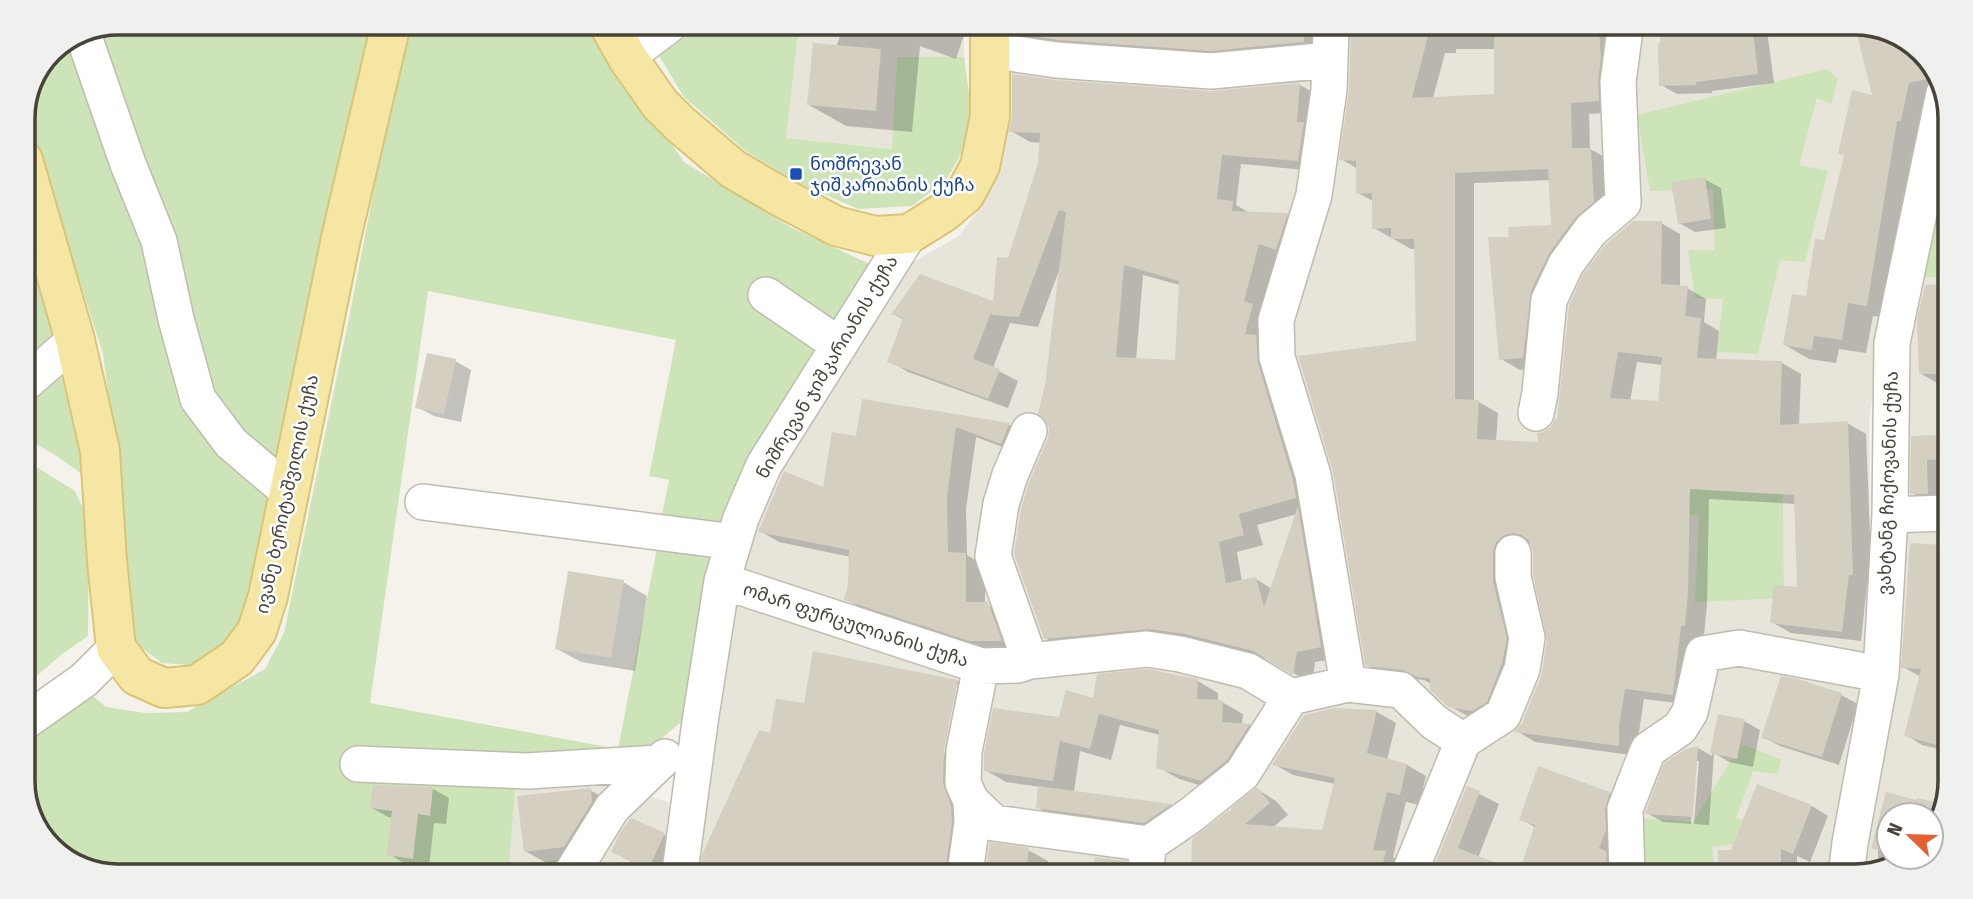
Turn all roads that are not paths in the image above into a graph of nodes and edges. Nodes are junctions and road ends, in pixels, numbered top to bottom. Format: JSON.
{"nodes":[{"id":1,"x":388,"y":35,"type":"edge"},
{"id":2,"x":637,"y":35,"type":"edge"},
{"id":3,"x":1624,"y":35,"type":"edge"},
{"id":4,"x":990,"y":38,"type":"edge"},
{"id":5,"x":85,"y":41,"type":"edge"},
{"id":6,"x":618,"y":41,"type":"edge"},
{"id":7,"x":1331,"y":44,"type":"edge"},
{"id":8,"x":1938,"y":122,"type":"edge"},
{"id":9,"x":35,"y":202,"type":"edge"},
{"id":10,"x":909,"y":234,"type":"junction"},
{"id":11,"x":766,"y":295,"type":"dead end"},
{"id":12,"x":75,"y":340,"type":"junction"},
{"id":13,"x":839,"y":345,"type":"junction"},
{"id":14,"x":35,"y":375,"type":"edge"},
{"id":15,"x":1536,"y":414,"type":"dead end"},
{"id":16,"x":1029,"y":431,"type":"dead end"},
{"id":17,"x":290,"y":493,"type":"junction"},
{"id":18,"x":423,"y":502,"type":"dead end"},
{"id":19,"x":1938,"y":513,"type":"edge"},
{"id":20,"x":1890,"y":515,"type":"junction"},
{"id":21,"x":734,"y":541,"type":"junction"},
{"id":22,"x":1513,"y":552,"type":"dead end"},
{"id":23,"x":722,"y":580,"type":"junction"},
{"id":24,"x":116,"y":648,"type":"junction"},
{"id":25,"x":1030,"y":661,"type":"junction"},
{"id":26,"x":981,"y":666,"type":"junction"},
{"id":27,"x":1881,"y":674,"type":"junction"},
{"id":28,"x":1348,"y":684,"type":"junction"},
{"id":29,"x":1291,"y":697,"type":"junction"},
{"id":30,"x":35,"y":715,"type":"edge"},
{"id":31,"x":700,"y":723,"type":"junction"},
{"id":32,"x":1463,"y":741,"type":"junction"},
{"id":33,"x":659,"y":763,"type":"junction"},
{"id":34,"x":358,"y":764,"type":"dead end"},
{"id":35,"x":971,"y":801,"type":"junction"},
{"id":36,"x":1147,"y":858,"type":"edge"},
{"id":37,"x":577,"y":864,"type":"edge"},
{"id":38,"x":681,"y":864,"type":"edge"},
{"id":39,"x":966,"y":864,"type":"edge"},
{"id":40,"x":1413,"y":864,"type":"edge"},
{"id":41,"x":1627,"y":864,"type":"edge"},
{"id":42,"x":1847,"y":864,"type":"edge"}],
"edges":[{"from":1,"to":17,"type":"main road","name":"ივანე ბერიტაშვილის ქუჩა"},
{"from":2,"to":6,"type":"street"},
{"from":3,"to":15,"type":"street"},
{"from":4,"to":7,"type":"street"},
{"from":4,"to":10,"type":"main road"},
{"from":5,"to":17,"type":"street"},
{"from":6,"to":10,"type":"main road"},
{"from":7,"to":28,"type":"street"},
{"from":8,"to":20,"type":"street","name":"ვახტანგ ჩიქოვანის ქუჩა"},
{"from":9,"to":12,"type":"main road"},
{"from":10,"to":13,"type":"street","name":"ნიშრევან ჯიშკარიანის ქუჩა"},
{"from":11,"to":13,"type":"street"},
{"from":12,"to":14,"type":"street"},
{"from":12,"to":24,"type":"main road"},
{"from":13,"to":21,"type":"street","name":"ნიშრევან ჯიშკარიანის ქუჩა"},
{"from":16,"to":25,"type":"street"},
{"from":17,"to":24,"type":"main road","name":"ივანე ბერიტაშვილის ქუჩა"},
{"from":18,"to":21,"type":"street"},
{"from":19,"to":20,"type":"street"},
{"from":20,"to":27,"type":"street","name":"ვახტანგ ჩიქოვანის ქუჩა"},
{"from":21,"to":23,"type":"street","name":"ნიშრევან ჯიშკარიანის ქუჩა"},
{"from":22,"to":32,"type":"street"},
{"from":23,"to":26,"type":"street","name":"ომარ ფურცულიანის ქუჩა"},
{"from":23,"to":31,"type":"street","name":"ნიშრევან ჯიშკარიანის ქუჩა"},
{"from":24,"to":30,"type":"street"},
{"from":25,"to":26,"type":"street","name":"ომარ ფურცულიანის ქუჩა"},
{"from":25,"to":29,"type":"street","name":"ომარ ფურცულიანის ქუჩა"},
{"from":26,"to":35,"type":"street"},
{"from":27,"to":41,"type":"street"},
{"from":27,"to":42,"type":"street","name":"ვახტანგ ჩიქოვანის ქუჩა"},
{"from":28,"to":29,"type":"street"},
{"from":28,"to":32,"type":"street"},
{"from":29,"to":36,"type":"street"},
{"from":31,"to":33,"type":"street"},
{"from":31,"to":38,"type":"street","name":"ნიშრევან ჯიშკარიანის ქუჩა"},
{"from":32,"to":40,"type":"street"},
{"from":33,"to":34,"type":"street"},
{"from":33,"to":37,"type":"street"},
{"from":35,"to":36,"type":"street"},
{"from":35,"to":39,"type":"street"}]}
